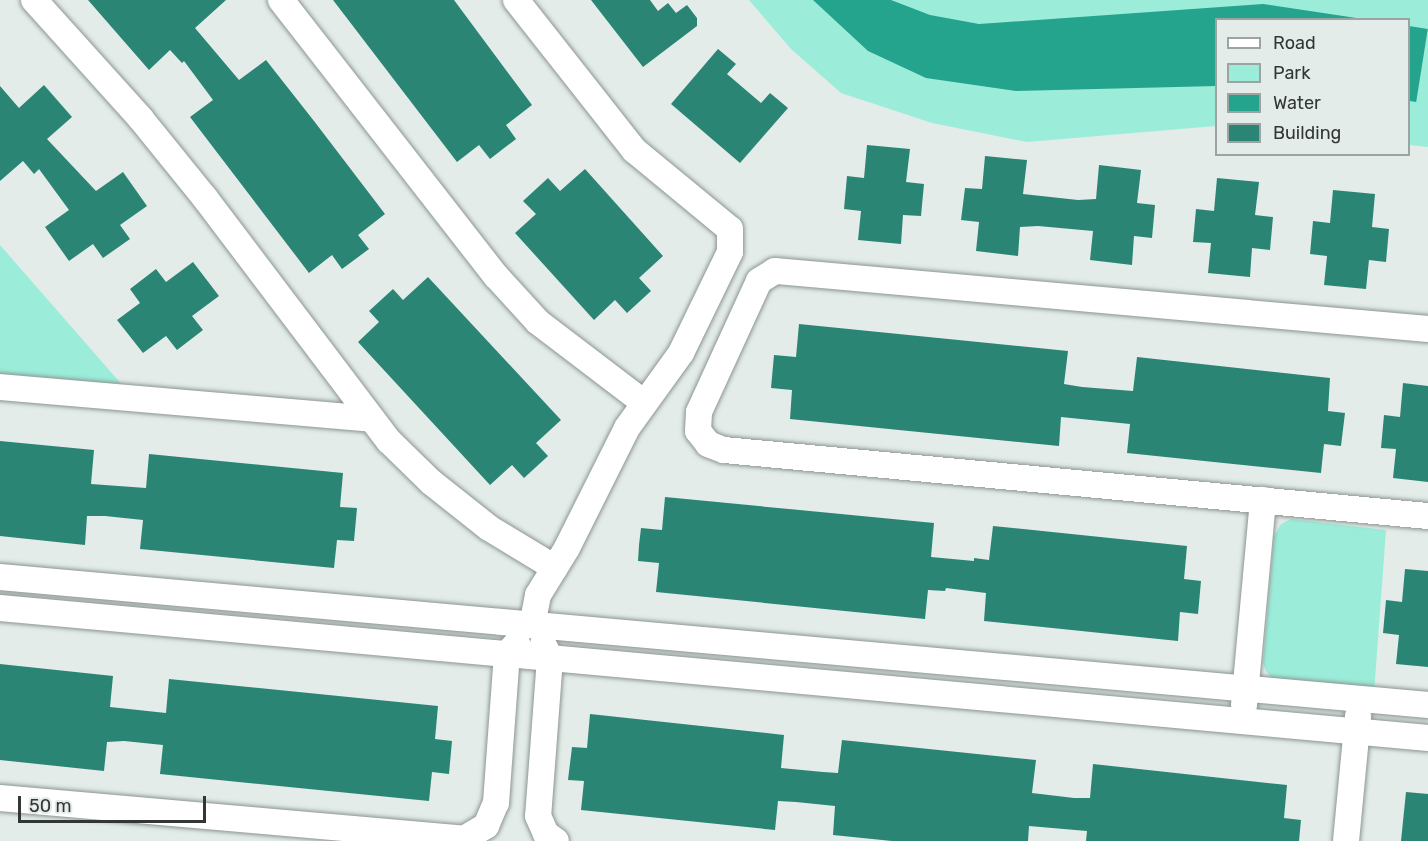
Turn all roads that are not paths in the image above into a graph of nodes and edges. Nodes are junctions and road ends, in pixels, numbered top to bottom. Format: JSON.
{"nodes":[{"id":1,"x":34,"y":0,"type":"edge"},
{"id":2,"x":281,"y":0,"type":"edge"},
{"id":3,"x":516,"y":0,"type":"edge"},
{"id":4,"x":1428,"y":329,"type":"edge"},
{"id":5,"x":0,"y":387,"type":"edge"},
{"id":6,"x":643,"y":402,"type":"junction"},
{"id":7,"x":371,"y":418,"type":"junction"},
{"id":8,"x":1263,"y":500,"type":"junction"},
{"id":9,"x":1428,"y":516,"type":"edge"},
{"id":10,"x":555,"y":568,"type":"junction"},
{"id":11,"x":0,"y":577,"type":"edge"},
{"id":12,"x":0,"y":608,"type":"edge"},
{"id":13,"x":532,"y":625,"type":"junction"},
{"id":14,"x":507,"y":654,"type":"junction"},
{"id":15,"x":550,"y":658,"type":"junction"},
{"id":16,"x":1245,"y":689,"type":"junction"},
{"id":17,"x":1359,"y":699,"type":"junction"},
{"id":18,"x":1428,"y":705,"type":"edge"},
{"id":19,"x":1242,"y":721,"type":"junction"},
{"id":20,"x":1356,"y":732,"type":"junction"},
{"id":21,"x":1428,"y":738,"type":"edge"},
{"id":22,"x":0,"y":798,"type":"edge"},
{"id":23,"x":556,"y":841,"type":"edge"},
{"id":24,"x":1346,"y":841,"type":"edge"}],
"edges":[{"from":1,"to":7,"type":"street"},
{"from":2,"to":6,"type":"street"},
{"from":3,"to":6,"type":"street"},
{"from":4,"to":8,"type":"street"},
{"from":5,"to":7,"type":"street"},
{"from":6,"to":10,"type":"street"},
{"from":7,"to":10,"type":"street"},
{"from":8,"to":9,"type":"street"},
{"from":8,"to":16,"type":"street"},
{"from":10,"to":13,"type":"street"},
{"from":11,"to":13,"type":"street"},
{"from":12,"to":14,"type":"street"},
{"from":13,"to":14,"type":"street"},
{"from":13,"to":15,"type":"street"},
{"from":13,"to":16,"type":"street"},
{"from":14,"to":15,"type":"street"},
{"from":14,"to":22,"type":"street"},
{"from":15,"to":19,"type":"street"},
{"from":15,"to":23,"type":"street"},
{"from":16,"to":17,"type":"street"},
{"from":16,"to":19,"type":"street"},
{"from":17,"to":18,"type":"street"},
{"from":17,"to":20,"type":"street"},
{"from":19,"to":20,"type":"street"},
{"from":20,"to":21,"type":"street"},
{"from":20,"to":24,"type":"street"}]}
